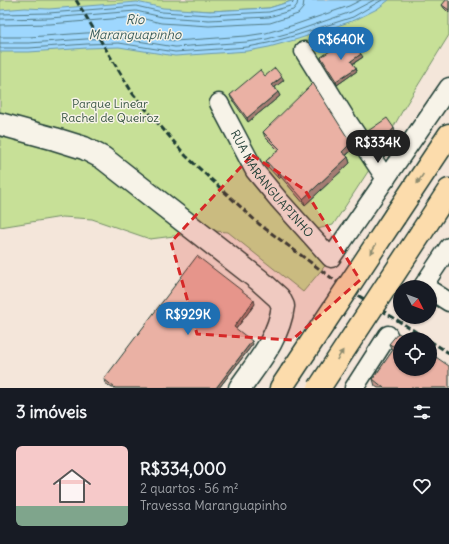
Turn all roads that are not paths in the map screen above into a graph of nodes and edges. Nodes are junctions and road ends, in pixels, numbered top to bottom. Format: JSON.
{"nodes":[{"id":1,"x":304,"y":51,"type":"dead end"},
{"id":2,"x":449,"y":86,"type":"edge"},
{"id":3,"x":219,"y":103,"type":"dead end"},
{"id":4,"x":0,"y":124,"type":"edge"},
{"id":5,"x":449,"y":135,"type":"edge"},
{"id":6,"x":386,"y":179,"type":"junction"},
{"id":7,"x":449,"y":190,"type":"edge"},
{"id":8,"x":449,"y":247,"type":"edge"},
{"id":9,"x":430,"y":280,"type":"edge"},
{"id":10,"x":437,"y":295,"type":"edge"},
{"id":11,"x":449,"y":302,"type":"edge"},
{"id":12,"x":388,"y":335,"type":"dead end"},
{"id":13,"x":286,"y":381,"type":"edge"},
{"id":14,"x":240,"y":388,"type":"edge"},
{"id":15,"x":319,"y":388,"type":"edge"},
{"id":16,"x":354,"y":388,"type":"edge"}],
"edges":[{"from":1,"to":6,"type":"street"},
{"from":2,"to":6,"type":"street"},
{"from":3,"to":6,"type":"street","name":"RUA MARANGUAPINHO"},
{"from":4,"to":14,"type":"main road"},
{"from":5,"to":13,"type":"highway","one_way":true,"bridge":true},
{"from":15,"to":7,"type":"highway","one_way":true,"bridge":true},
{"from":8,"to":9,"type":"street"},
{"from":10,"to":11,"type":"street"},
{"from":12,"to":16,"type":"street"}]}
